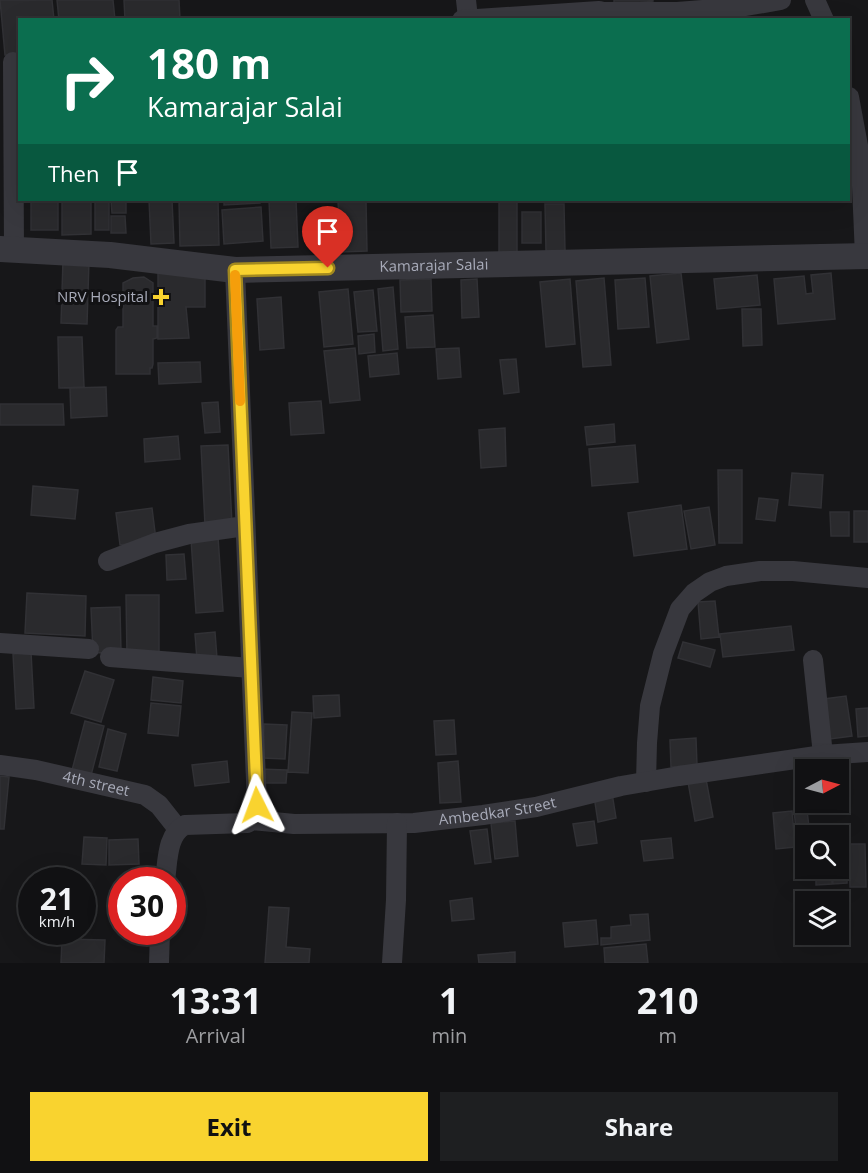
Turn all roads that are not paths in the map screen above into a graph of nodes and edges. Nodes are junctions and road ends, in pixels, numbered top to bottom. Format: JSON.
{"nodes":[{"id":1,"x":781,"y":0,"type":"edge"},
{"id":2,"x":815,"y":0,"type":"edge"},
{"id":3,"x":602,"y":6,"type":"edge"},
{"id":4,"x":465,"y":13,"type":"edge"},
{"id":5,"x":823,"y":18,"type":"edge"},
{"id":6,"x":11,"y":62,"type":"edge"},
{"id":7,"x":850,"y":102,"type":"edge"},
{"id":8,"x":7,"y":249,"type":"edge"},
{"id":9,"x":867,"y":256,"type":"edge"},
{"id":10,"x":235,"y":270,"type":"junction"},
{"id":11,"x":245,"y":526,"type":"junction"},
{"id":12,"x":108,"y":561,"type":"dead end"},
{"id":13,"x":868,"y":578,"type":"edge"},
{"id":14,"x":0,"y":643,"type":"edge"},
{"id":15,"x":89,"y":649,"type":"dead end"},
{"id":16,"x":110,"y":657,"type":"dead end"},
{"id":17,"x":813,"y":660,"type":"dead end"},
{"id":18,"x":251,"y":668,"type":"junction"},
{"id":19,"x":868,"y":752,"type":"edge"},
{"id":20,"x":823,"y":754,"type":"junction"},
{"id":21,"x":0,"y":765,"type":"edge"},
{"id":22,"x":646,"y":782,"type":"junction"},
{"id":23,"x":253,"y":820,"type":"junction"},
{"id":24,"x":397,"y":823,"type":"junction"},
{"id":25,"x":178,"y":829,"type":"junction"},
{"id":26,"x":167,"y":867,"type":"edge"},
{"id":27,"x":160,"y":945,"type":"edge"},
{"id":28,"x":159,"y":963,"type":"edge"},
{"id":29,"x":392,"y":963,"type":"edge"}],
"edges":[{"from":1,"to":3,"type":"street"},
{"from":2,"to":5,"type":"street"},
{"from":3,"to":4,"type":"street"},
{"from":6,"to":8,"type":"street"},
{"from":7,"to":9,"type":"street"},
{"from":8,"to":10,"type":"street","name":"Kamarajar Salai"},
{"from":9,"to":10,"type":"street","name":"Kamarajar Salai"},
{"from":10,"to":11,"type":"street"},
{"from":11,"to":12,"type":"street"},
{"from":11,"to":18,"type":"street"},
{"from":13,"to":22,"type":"street"},
{"from":14,"to":15,"type":"street"},
{"from":16,"to":18,"type":"street"},
{"from":17,"to":20,"type":"street"},
{"from":18,"to":23,"type":"street"},
{"from":19,"to":20,"type":"street","name":"Ambedkar Street"},
{"from":20,"to":22,"type":"street","name":"Ambedkar Street"},
{"from":21,"to":25,"type":"street","name":"4th street"},
{"from":22,"to":24,"type":"street","name":"Ambedkar Street"},
{"from":23,"to":24,"type":"street","name":"Ambedkar Street"},
{"from":23,"to":25,"type":"street","name":"Ambedkar Street"},
{"from":24,"to":29,"type":"street"},
{"from":25,"to":26,"type":"street"},
{"from":27,"to":28,"type":"street"}]}
